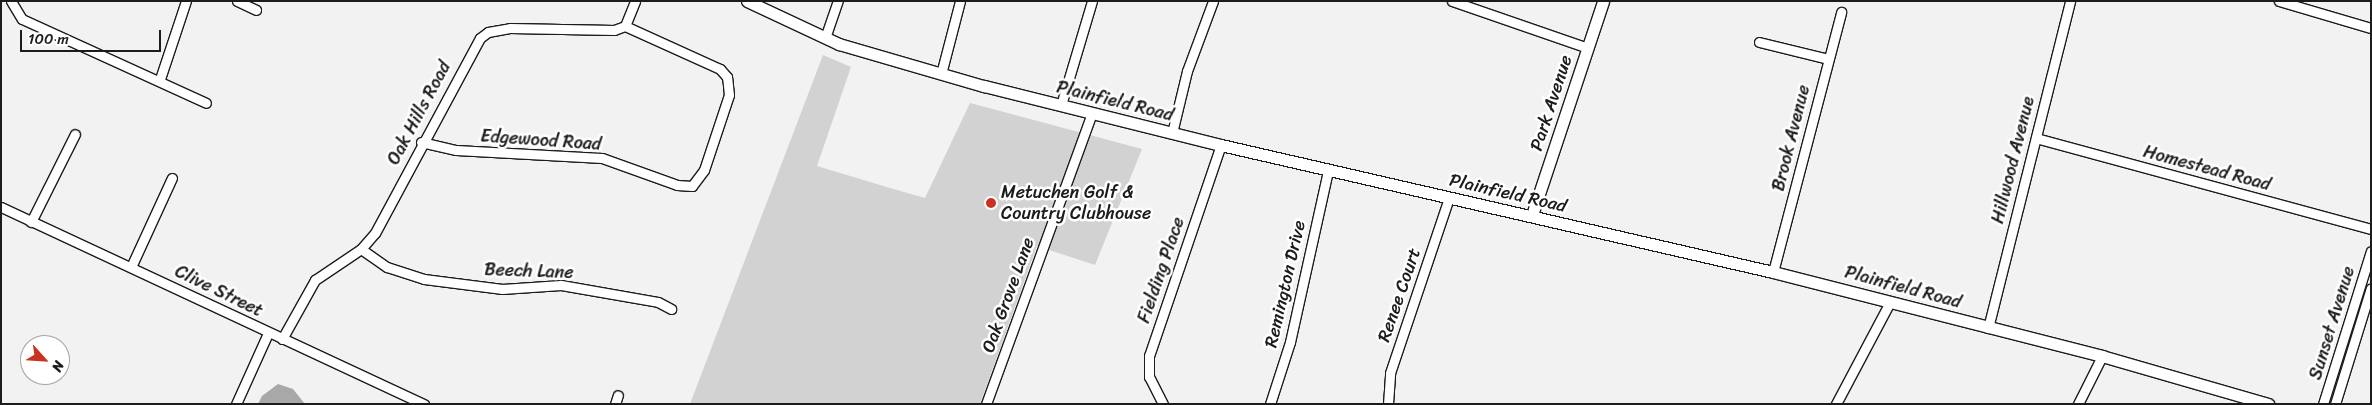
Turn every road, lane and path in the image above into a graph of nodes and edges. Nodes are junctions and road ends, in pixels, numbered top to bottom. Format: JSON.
{"nodes":[{"id":1,"x":11,"y":1,"type":"edge"},
{"id":2,"x":186,"y":1,"type":"edge"},
{"id":3,"x":237,"y":1,"type":"edge"},
{"id":4,"x":634,"y":1,"type":"edge"},
{"id":5,"x":747,"y":1,"type":"edge"},
{"id":6,"x":838,"y":1,"type":"edge"},
{"id":7,"x":960,"y":1,"type":"edge"},
{"id":8,"x":1092,"y":1,"type":"edge"},
{"id":9,"x":1213,"y":1,"type":"edge"},
{"id":10,"x":1452,"y":1,"type":"edge"},
{"id":11,"x":1603,"y":1,"type":"edge"},
{"id":12,"x":2070,"y":1,"type":"edge"},
{"id":13,"x":2279,"y":1,"type":"edge"},
{"id":14,"x":256,"y":10,"type":"dead end"},
{"id":15,"x":1841,"y":12,"type":"dead end"},
{"id":16,"x":625,"y":26,"type":"junction"},
{"id":17,"x":2371,"y":28,"type":"edge"},
{"id":18,"x":825,"y":38,"type":"junction"},
{"id":19,"x":1759,"y":42,"type":"dead end"},
{"id":20,"x":1588,"y":48,"type":"junction"},
{"id":21,"x":1828,"y":59,"type":"junction"},
{"id":22,"x":940,"y":74,"type":"junction"},
{"id":23,"x":160,"y":79,"type":"junction"},
{"id":24,"x":206,"y":103,"type":"dead end"},
{"id":25,"x":1062,"y":105,"type":"junction"},
{"id":26,"x":1092,"y":113,"type":"junction"},
{"id":27,"x":1172,"y":133,"type":"junction"},
{"id":28,"x":75,"y":134,"type":"dead end"},
{"id":29,"x":2036,"y":138,"type":"junction"},
{"id":30,"x":422,"y":142,"type":"junction"},
{"id":31,"x":1221,"y":145,"type":"junction"},
{"id":32,"x":1328,"y":170,"type":"junction"},
{"id":33,"x":172,"y":178,"type":"dead end"},
{"id":34,"x":1449,"y":198,"type":"junction"},
{"id":35,"x":1,"y":207,"type":"edge"},
{"id":36,"x":1532,"y":215,"type":"junction"},
{"id":37,"x":32,"y":222,"type":"junction"},
{"id":38,"x":2371,"y":229,"type":"edge"},
{"id":39,"x":361,"y":249,"type":"junction"},
{"id":40,"x":2371,"y":251,"type":"edge"},
{"id":41,"x":131,"y":267,"type":"junction"},
{"id":42,"x":1773,"y":272,"type":"junction"},
{"id":43,"x":2371,"y":288,"type":"edge"},
{"id":44,"x":1890,"y":302,"type":"junction"},
{"id":45,"x":671,"y":309,"type":"dead end"},
{"id":46,"x":1988,"y":328,"type":"junction"},
{"id":47,"x":268,"y":332,"type":"junction"},
{"id":48,"x":282,"y":339,"type":"junction"},
{"id":49,"x":2102,"y":356,"type":"junction"},
{"id":50,"x":236,"y":404,"type":"edge"},
{"id":51,"x":424,"y":404,"type":"edge"},
{"id":52,"x":986,"y":404,"type":"edge"},
{"id":53,"x":1163,"y":404,"type":"edge"},
{"id":54,"x":1270,"y":404,"type":"edge"},
{"id":55,"x":1388,"y":404,"type":"edge"},
{"id":56,"x":1836,"y":404,"type":"edge"},
{"id":57,"x":2078,"y":404,"type":"edge"},
{"id":58,"x":2268,"y":404,"type":"edge"},
{"id":59,"x":2323,"y":404,"type":"edge"},
{"id":60,"x":2335,"y":404,"type":"edge"}],
"edges":[{"from":1,"to":23,"type":"street"},
{"from":2,"to":23,"type":"street"},
{"from":3,"to":14,"type":"street"},
{"from":4,"to":16,"type":"street"},
{"from":5,"to":18,"type":"street","name":"Plainfield Road"},
{"from":6,"to":18,"type":"street"},
{"from":7,"to":22,"type":"street"},
{"from":8,"to":25,"type":"street"},
{"from":9,"to":27,"type":"street"},
{"from":10,"to":20,"type":"street"},
{"from":11,"to":20,"type":"street","name":"Park Avenue"},
{"from":12,"to":29,"type":"street","name":"Hillwood Avenue"},
{"from":13,"to":17,"type":"street"},
{"from":15,"to":21,"type":"street","name":"Brook Avenue"},
{"from":16,"to":30,"type":"street","name":"Oak Hills Road"},
{"from":16,"to":30,"type":"street","name":"Edgewood Road"},
{"from":18,"to":22,"type":"street","name":"Plainfield Road"},
{"from":19,"to":21,"type":"street"},
{"from":20,"to":36,"type":"street","name":"Park Avenue"},
{"from":21,"to":42,"type":"street","name":"Brook Avenue"},
{"from":22,"to":25,"type":"street","name":"Plainfield Road"},
{"from":23,"to":24,"type":"street"},
{"from":25,"to":26,"type":"street","name":"Plainfield Road"},
{"from":26,"to":27,"type":"street","name":"Plainfield Road"},
{"from":26,"to":52,"type":"street","name":"Oak Grove Lane"},
{"from":27,"to":31,"type":"street","name":"Plainfield Road"},
{"from":28,"to":37,"type":"street"},
{"from":29,"to":38,"type":"street","name":"Homestead Road"},
{"from":29,"to":46,"type":"street","name":"Hillwood Avenue"},
{"from":30,"to":39,"type":"street","name":"Oak Hills Road"},
{"from":31,"to":32,"type":"street","name":"Plainfield Road"},
{"from":31,"to":53,"type":"street","name":"Fielding Place"},
{"from":32,"to":34,"type":"street","name":"Plainfield Road"},
{"from":32,"to":54,"type":"street","name":"Remington Drive"},
{"from":33,"to":41,"type":"street"},
{"from":34,"to":36,"type":"street","name":"Plainfield Road"},
{"from":34,"to":55,"type":"street","name":"Renee Court"},
{"from":35,"to":37,"type":"street","name":"Clive Street"},
{"from":36,"to":42,"type":"street","name":"Plainfield Road"},
{"from":37,"to":41,"type":"street","name":"Clive Street"},
{"from":39,"to":45,"type":"street","name":"Beech Lane"},
{"from":39,"to":48,"type":"street","name":"Oak Hills Road"},
{"from":40,"to":59,"type":"street","name":"Sunset Avenue"},
{"from":41,"to":47,"type":"street","name":"Clive Street"},
{"from":42,"to":44,"type":"street","name":"Plainfield Road"},
{"from":43,"to":60,"type":"street","name":"Sunset Avenue"},
{"from":44,"to":46,"type":"street","name":"Plainfield Road"},
{"from":44,"to":56,"type":"street"},
{"from":46,"to":49,"type":"street","name":"Plainfield Road"},
{"from":47,"to":48,"type":"street","name":"Clive Street"},
{"from":47,"to":50,"type":"street"},
{"from":48,"to":51,"type":"street","name":"Clive Street"},
{"from":49,"to":57,"type":"street"},
{"from":49,"to":58,"type":"street","name":"Plainfield Road"}]}
